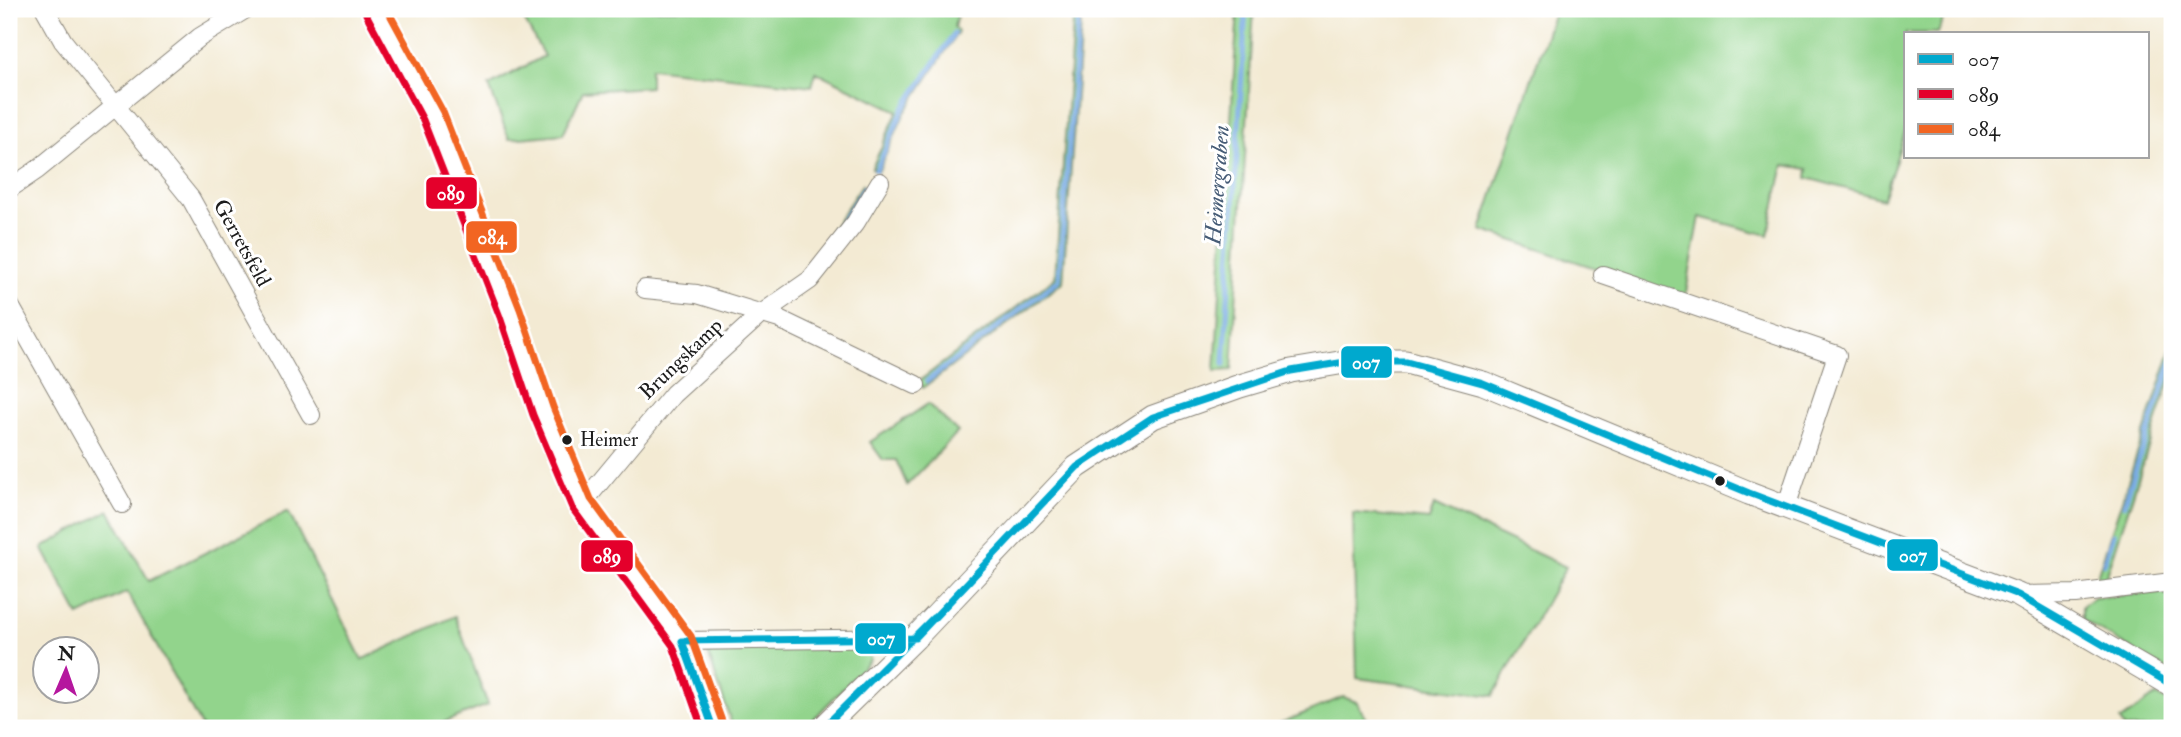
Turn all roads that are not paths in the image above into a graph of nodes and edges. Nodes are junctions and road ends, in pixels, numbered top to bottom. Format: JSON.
{"nodes":[{"id":1,"x":45,"y":9,"type":"edge"},
{"id":2,"x":246,"y":9,"type":"edge"},
{"id":3,"x":375,"y":9,"type":"edge"},
{"id":4,"x":114,"y":107,"type":"junction"},
{"id":5,"x":880,"y":182,"type":"dead end"},
{"id":6,"x":9,"y":189,"type":"edge"},
{"id":7,"x":1603,"y":275,"type":"dead end"},
{"id":8,"x":645,"y":289,"type":"dead end"},
{"id":9,"x":9,"y":304,"type":"edge"},
{"id":10,"x":761,"y":314,"type":"junction"},
{"id":11,"x":916,"y":385,"type":"dead end"},
{"id":12,"x":311,"y":415,"type":"dead end"},
{"id":13,"x":122,"y":503,"type":"dead end"},
{"id":14,"x":582,"y":503,"type":"junction"},
{"id":15,"x":1786,"y":507,"type":"junction"},
{"id":16,"x":2172,"y":582,"type":"edge"},
{"id":17,"x":2018,"y":595,"type":"junction"},
{"id":18,"x":915,"y":638,"type":"junction"},
{"id":19,"x":682,"y":641,"type":"junction"},
{"id":20,"x":2172,"y":685,"type":"edge"},
{"id":21,"x":713,"y":728,"type":"edge"},
{"id":22,"x":823,"y":728,"type":"edge"}],
"edges":[{"from":1,"to":4,"type":"street","name":"Gerretsfeld"},
{"from":2,"to":4,"type":"street"},
{"from":3,"to":14,"type":"street"},
{"from":4,"to":6,"type":"street"},
{"from":4,"to":12,"type":"street","name":"Gerretsfeld"},
{"from":5,"to":10,"type":"street","name":"Brungskamp"},
{"from":7,"to":15,"type":"street"},
{"from":8,"to":10,"type":"street","name":"Brungskamp"},
{"from":9,"to":13,"type":"street"},
{"from":10,"to":11,"type":"street","name":"Brungskamp"},
{"from":10,"to":14,"type":"street","name":"Brungskamp"},
{"from":14,"to":19,"type":"street"},
{"from":15,"to":17,"type":"street"},
{"from":15,"to":18,"type":"street"},
{"from":16,"to":17,"type":"street"},
{"from":17,"to":20,"type":"street"},
{"from":18,"to":19,"type":"street"},
{"from":18,"to":22,"type":"street"},
{"from":19,"to":21,"type":"street"}]}
